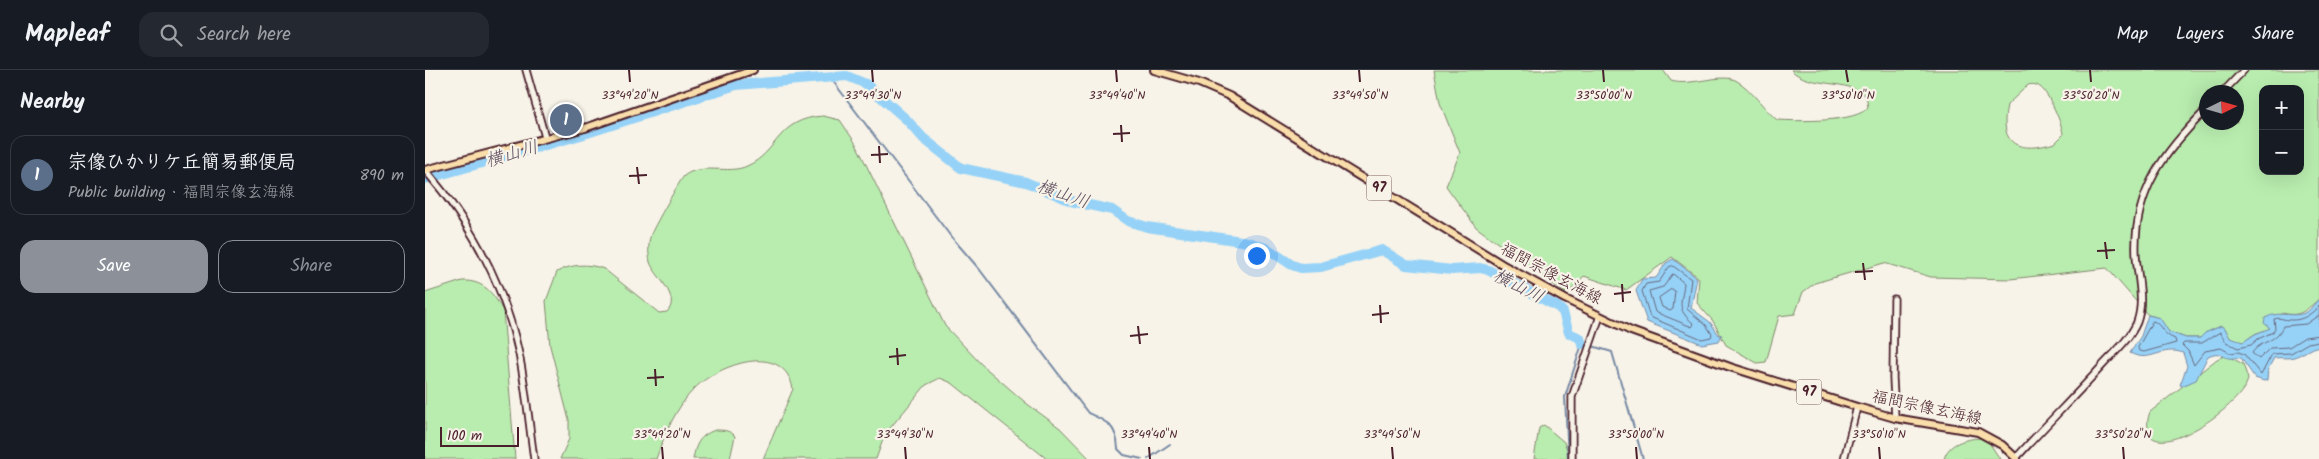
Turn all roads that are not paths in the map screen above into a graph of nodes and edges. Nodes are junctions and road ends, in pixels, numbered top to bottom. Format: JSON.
{"nodes":[{"id":1,"x":526,"y":70,"type":"edge"},
{"id":2,"x":753,"y":70,"type":"edge"},
{"id":3,"x":1154,"y":70,"type":"edge"},
{"id":4,"x":2244,"y":70,"type":"edge"},
{"id":5,"x":2230,"y":85,"type":"edge"},
{"id":6,"x":2199,"y":117,"type":"edge"},
{"id":7,"x":545,"y":137,"type":"junction"},
{"id":8,"x":425,"y":170,"type":"edge"},
{"id":9,"x":1894,"y":299,"type":"dead end"},
{"id":10,"x":1600,"y":316,"type":"junction"},
{"id":11,"x":1857,"y":407,"type":"junction"},
{"id":12,"x":1895,"y":418,"type":"junction"},
{"id":13,"x":2017,"y":456,"type":"edge"},
{"id":14,"x":534,"y":459,"type":"edge"},
{"id":15,"x":1572,"y":459,"type":"edge"},
{"id":16,"x":1845,"y":459,"type":"edge"}],
"edges":[{"from":1,"to":7,"type":"street"},
{"from":2,"to":7,"type":"main road"},
{"from":3,"to":10,"type":"main road","name":"福間宗像玄海線","number":"97"},
{"from":4,"to":5,"type":"street"},
{"from":6,"to":13,"type":"street"},
{"from":7,"to":8,"type":"main road"},
{"from":8,"to":14,"type":"street"},
{"from":9,"to":12,"type":"street"},
{"from":10,"to":11,"type":"main road","name":"福間宗像玄海線","number":"97"},
{"from":10,"to":15,"type":"street"},
{"from":11,"to":12,"type":"main road","name":"福間宗像玄海線","number":"97"},
{"from":11,"to":16,"type":"street"},
{"from":12,"to":13,"type":"main road","name":"福間宗像玄海線","number":"97"}]}
